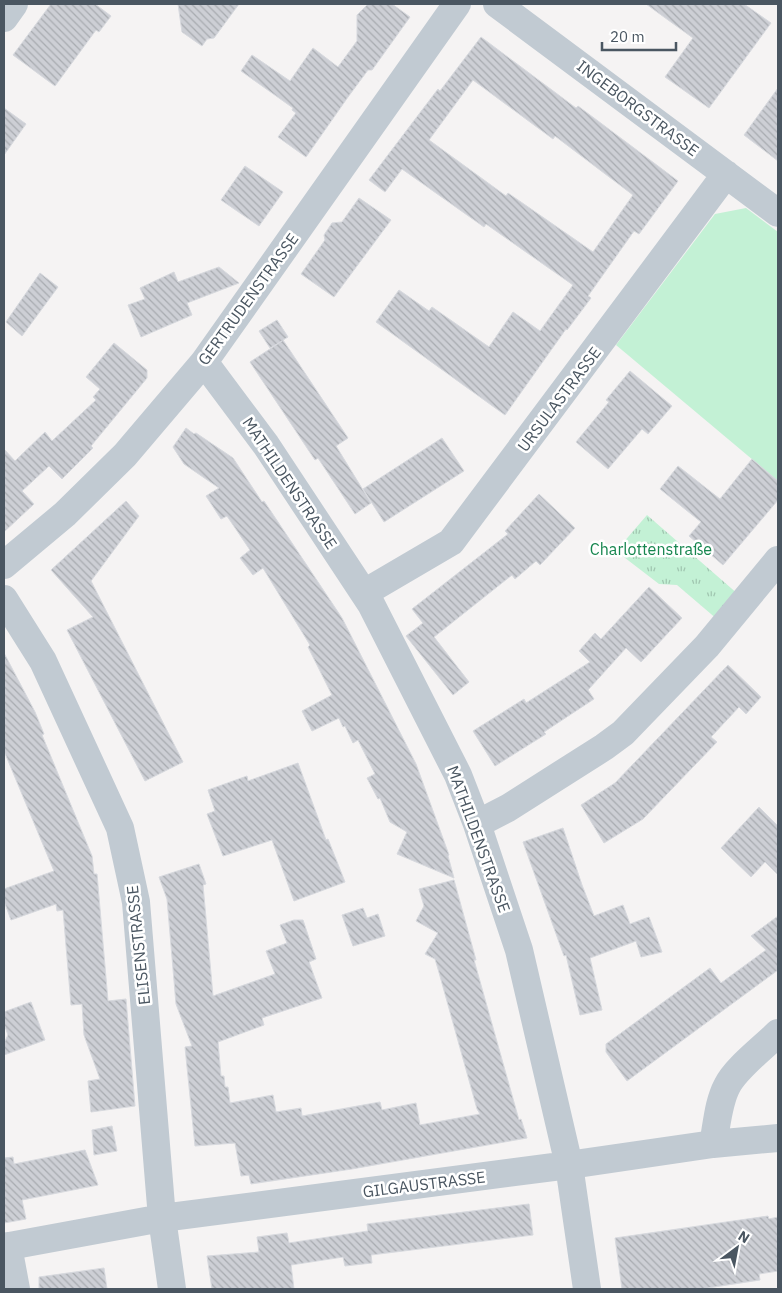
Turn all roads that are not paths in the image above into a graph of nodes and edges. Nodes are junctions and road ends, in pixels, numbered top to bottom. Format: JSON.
{"nodes":[{"id":1,"x":14,"y":4,"type":"edge"},
{"id":2,"x":457,"y":4,"type":"edge"},
{"id":3,"x":497,"y":4,"type":"edge"},
{"id":4,"x":4,"y":18,"type":"edge"},
{"id":5,"x":726,"y":174,"type":"junction"},
{"id":6,"x":778,"y":213,"type":"edge"},
{"id":7,"x":204,"y":362,"type":"junction"},
{"id":8,"x":778,"y":560,"type":"edge"},
{"id":9,"x":4,"y":564,"type":"edge"},
{"id":10,"x":364,"y":593,"type":"junction"},
{"id":11,"x":4,"y":598,"type":"edge"},
{"id":12,"x":477,"y":824,"type":"junction"},
{"id":13,"x":778,"y":1033,"type":"edge"},
{"id":14,"x":778,"y":1138,"type":"edge"},
{"id":15,"x":713,"y":1144,"type":"junction"},
{"id":16,"x":569,"y":1165,"type":"junction"},
{"id":17,"x":162,"y":1218,"type":"junction"},
{"id":18,"x":6,"y":1247,"type":"edge"},
{"id":19,"x":16,"y":1289,"type":"edge"},
{"id":20,"x":172,"y":1289,"type":"edge"},
{"id":21,"x":587,"y":1289,"type":"edge"}],
"edges":[{"from":1,"to":4,"type":"street"},
{"from":2,"to":7,"type":"street","name":"GERTRUDENSTRASSE"},
{"from":3,"to":5,"type":"street","name":"INGEBORGSTRASSE"},
{"from":5,"to":6,"type":"street","name":"INGEBORGSTRASSE"},
{"from":5,"to":10,"type":"street","name":"URSULASTRASSE"},
{"from":7,"to":9,"type":"street","name":"GERTRUDENSTRASSE"},
{"from":7,"to":10,"type":"street","name":"MATHILDENSTRASSE"},
{"from":8,"to":12,"type":"street"},
{"from":10,"to":12,"type":"street","name":"MATHILDENSTRASSE"},
{"from":11,"to":17,"type":"street","name":"ELISENSTRASSE"},
{"from":12,"to":16,"type":"street","name":"MATHILDENSTRASSE"},
{"from":13,"to":15,"type":"street"},
{"from":14,"to":15,"type":"street","name":"GILGAUSTRASSE"},
{"from":15,"to":16,"type":"street","name":"GILGAUSTRASSE"},
{"from":16,"to":17,"type":"street","name":"GILGAUSTRASSE"},
{"from":16,"to":21,"type":"street","name":"MATHILDENSTRASSE"},
{"from":17,"to":18,"type":"street","name":"GILGAUSTRASSE"},
{"from":17,"to":20,"type":"street","name":"ELISENSTRASSE"},
{"from":18,"to":19,"type":"street"}]}
